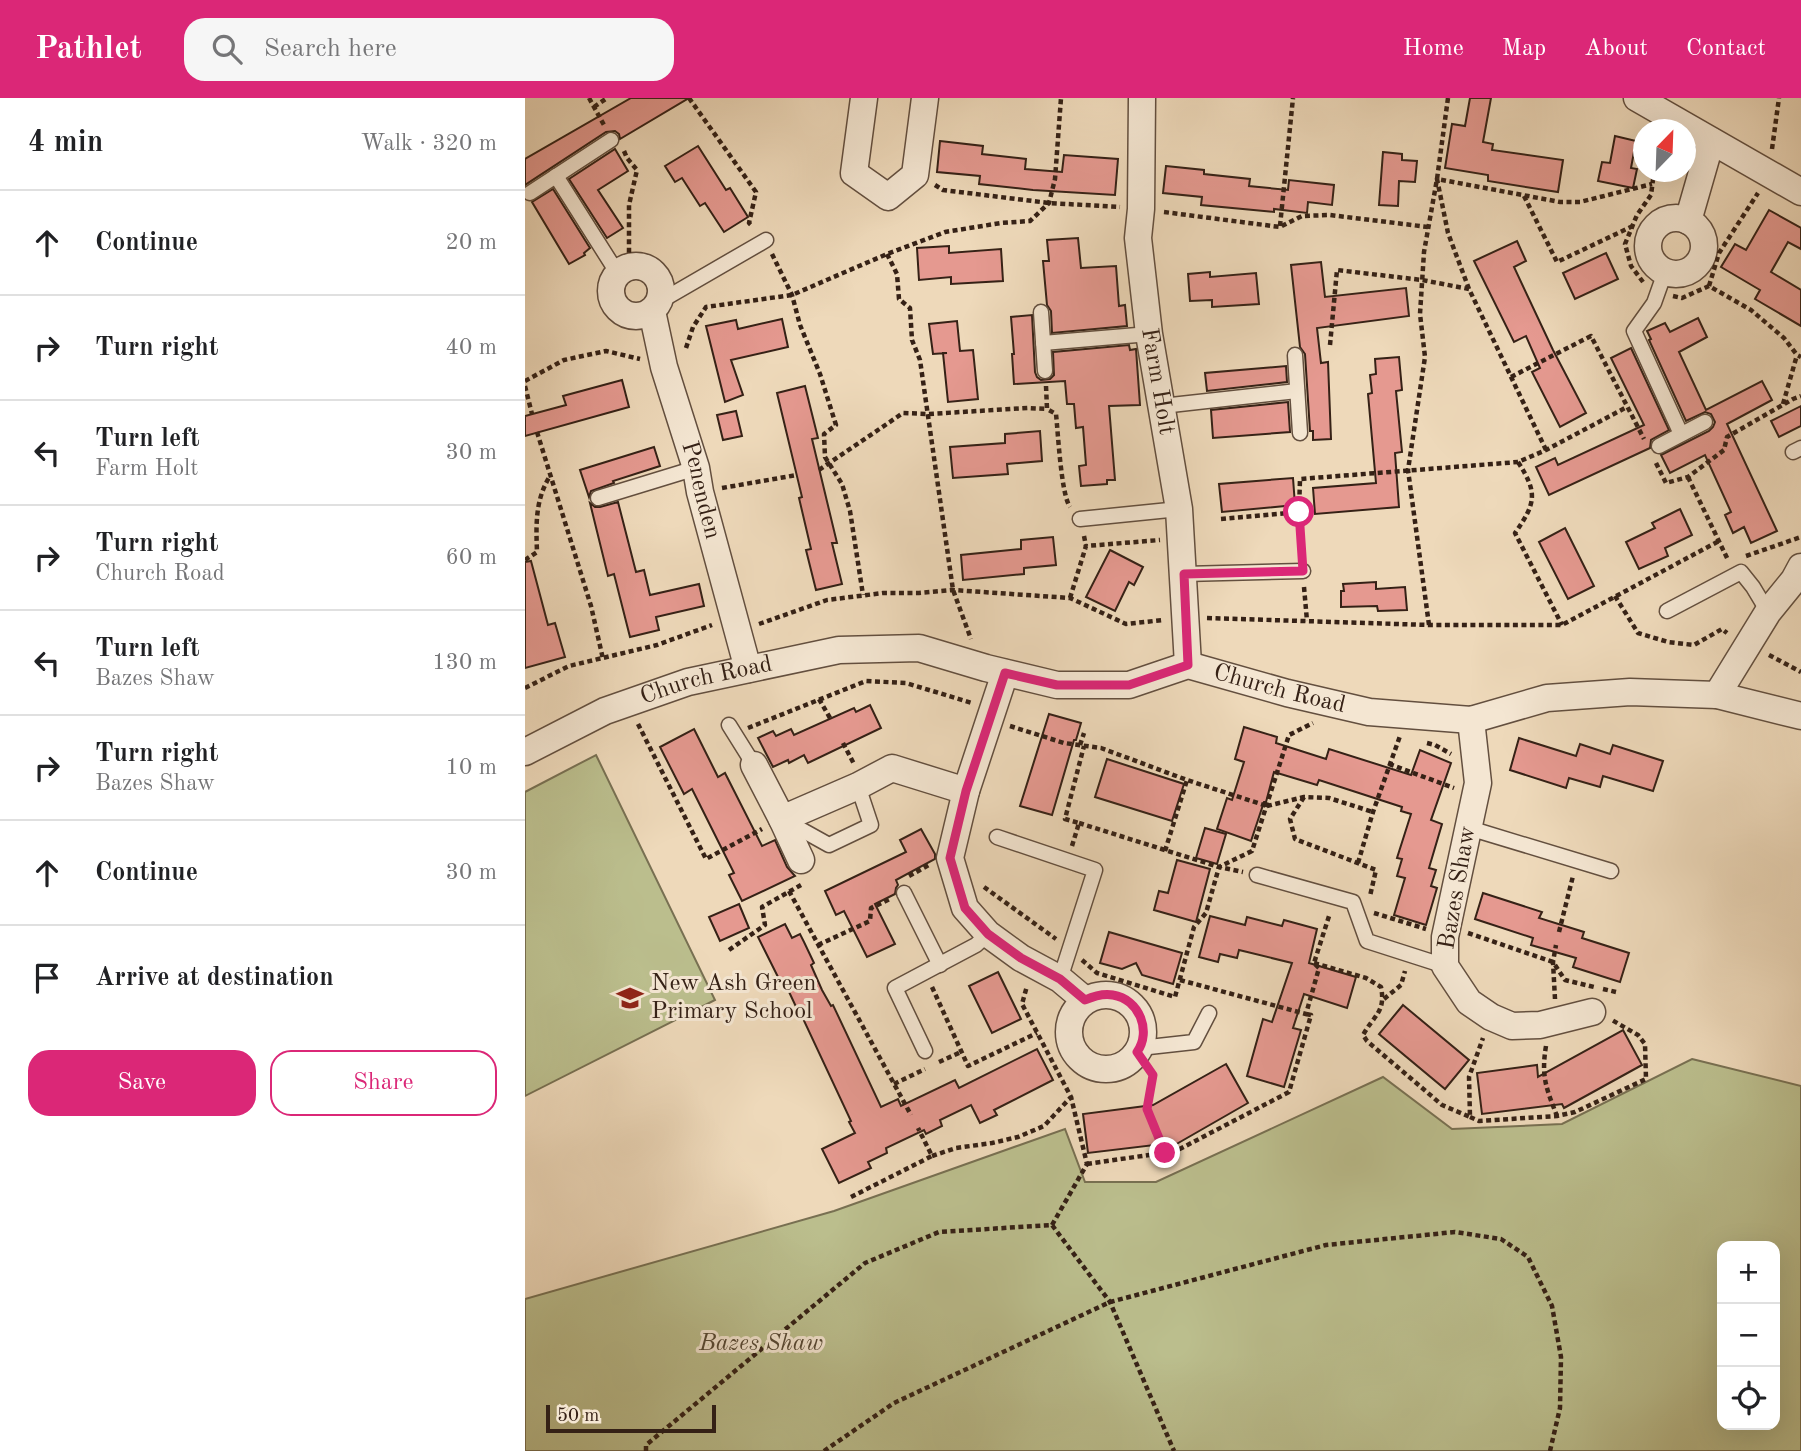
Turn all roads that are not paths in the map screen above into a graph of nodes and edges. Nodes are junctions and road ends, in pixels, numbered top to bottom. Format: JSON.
{"nodes":[{"id":1,"x":864,"y":98,"type":"edge"},
{"id":2,"x":925,"y":98,"type":"edge"},
{"id":3,"x":1142,"y":98,"type":"edge"},
{"id":4,"x":1637,"y":98,"type":"edge"},
{"id":5,"x":611,"y":140,"type":"road end"},
{"id":6,"x":1711,"y":141,"type":"junction"},
{"id":7,"x":557,"y":176,"type":"junction"},
{"id":8,"x":1801,"y":192,"type":"edge"},
{"id":9,"x":530,"y":193,"type":"dead end"},
{"id":10,"x":1688,"y":220,"type":"junction"},
{"id":11,"x":766,"y":240,"type":"road end"},
{"id":12,"x":623,"y":271,"type":"junction"},
{"id":13,"x":1661,"y":282,"type":"junction"},
{"id":14,"x":655,"y":307,"type":"junction"},
{"id":15,"x":1041,"y":312,"type":"dead end"},
{"id":16,"x":1149,"y":334,"type":"junction"},
{"id":17,"x":1043,"y":343,"type":"junction"},
{"id":18,"x":1296,"y":355,"type":"dead end"},
{"id":19,"x":1045,"y":371,"type":"road end"},
{"id":20,"x":1297,"y":391,"type":"junction"},
{"id":21,"x":1162,"y":406,"type":"junction"},
{"id":22,"x":1705,"y":422,"type":"dead end"},
{"id":23,"x":1300,"y":433,"type":"dead end"},
{"id":24,"x":1681,"y":434,"type":"junction"},
{"id":25,"x":1659,"y":446,"type":"dead end"},
{"id":26,"x":698,"y":480,"type":"junction"},
{"id":27,"x":598,"y":498,"type":"dead end"},
{"id":28,"x":1179,"y":509,"type":"junction"},
{"id":29,"x":1080,"y":519,"type":"road end"},
{"id":30,"x":1303,"y":571,"type":"road end"},
{"id":31,"x":1184,"y":574,"type":"junction"},
{"id":32,"x":1799,"y":577,"type":"edge"},
{"id":33,"x":1667,"y":611,"type":"dead end"},
{"id":34,"x":1768,"y":612,"type":"junction"},
{"id":35,"x":1188,"y":665,"type":"junction"},
{"id":36,"x":748,"y":669,"type":"junction"},
{"id":37,"x":995,"y":670,"type":"junction"},
{"id":38,"x":1717,"y":695,"type":"junction"},
{"id":39,"x":1801,"y":716,"type":"edge"},
{"id":40,"x":1471,"y":720,"type":"junction"},
{"id":41,"x":732,"y":729,"type":"road end"},
{"id":42,"x":525,"y":752,"type":"edge"},
{"id":43,"x":754,"y":765,"type":"joint"},
{"id":44,"x":858,"y":786,"type":"junction"},
{"id":45,"x":966,"y":791,"type":"junction"},
{"id":46,"x":782,"y":819,"type":"junction"},
{"id":47,"x":1469,"y":828,"type":"junction"},
{"id":48,"x":997,"y":836,"type":"dead end"},
{"id":49,"x":801,"y":860,"type":"road end"},
{"id":50,"x":1611,"y":871,"type":"dead end"},
{"id":51,"x":1257,"y":875,"type":"road end"},
{"id":52,"x":904,"y":892,"type":"road end"},
{"id":53,"x":988,"y":934,"type":"junction"},
{"id":54,"x":940,"y":965,"type":"junction"},
{"id":55,"x":1445,"y":966,"type":"junction"},
{"id":56,"x":1060,"y":979,"type":"junction"},
{"id":57,"x":1085,"y":1000,"type":"junction"},
{"id":58,"x":1592,"y":1012,"type":"road end"},
{"id":59,"x":1209,"y":1013,"type":"dead end"},
{"id":60,"x":1139,"y":1050,"type":"junction"},
{"id":61,"x":925,"y":1051,"type":"dead end"}],
"edges":[{"from":1,"to":2,"type":"street"},
{"from":3,"to":16,"type":"street","name":"Farm Holt"},
{"from":4,"to":6,"type":"street"},
{"from":5,"to":7,"type":"lane"},
{"from":6,"to":8,"type":"street"},
{"from":6,"to":10,"type":"street"},
{"from":7,"to":9,"type":"lane"},
{"from":7,"to":12,"type":"lane"},
{"from":10,"to":13,"type":"street"},
{"from":10,"to":13,"type":"street"},
{"from":11,"to":14,"type":"lane"},
{"from":12,"to":14,"type":"street","name":"Penenden"},
{"from":12,"to":14,"type":"street"},
{"from":13,"to":24,"type":"lane"},
{"from":14,"to":26,"type":"street","name":"Penenden"},
{"from":15,"to":17,"type":"lane"},
{"from":16,"to":17,"type":"lane"},
{"from":16,"to":21,"type":"street","name":"Farm Holt"},
{"from":17,"to":19,"type":"lane"},
{"from":18,"to":20,"type":"lane"},
{"from":20,"to":21,"type":"lane"},
{"from":20,"to":23,"type":"lane"},
{"from":21,"to":28,"type":"street","name":"Farm Holt"},
{"from":22,"to":24,"type":"lane"},
{"from":24,"to":25,"type":"lane"},
{"from":26,"to":27,"type":"lane"},
{"from":26,"to":36,"type":"street","name":"Penenden"},
{"from":28,"to":29,"type":"lane"},
{"from":28,"to":31,"type":"street","name":"Farm Holt"},
{"from":30,"to":31,"type":"lane"},
{"from":31,"to":35,"type":"street","name":"Farm Holt"},
{"from":32,"to":34,"type":"street"},
{"from":33,"to":34,"type":"lane"},
{"from":34,"to":38,"type":"street"},
{"from":35,"to":37,"type":"street","name":"Church Road"},
{"from":35,"to":40,"type":"street","name":"Church Road"},
{"from":36,"to":37,"type":"street","name":"Church Road"},
{"from":36,"to":42,"type":"street","name":"Church Road"},
{"from":37,"to":45,"type":"street"},
{"from":38,"to":39,"type":"street","name":"Church Road"},
{"from":38,"to":40,"type":"street","name":"Church Road"},
{"from":40,"to":47,"type":"street","name":"Bazes Shaw"},
{"from":41,"to":43,"type":"lane"},
{"from":43,"to":46,"type":"street"},
{"from":44,"to":45,"type":"street"},
{"from":44,"to":46,"type":"street"},
{"from":44,"to":46,"type":"lane"},
{"from":45,"to":53,"type":"street"},
{"from":46,"to":49,"type":"street"},
{"from":47,"to":50,"type":"lane"},
{"from":47,"to":55,"type":"street","name":"Bazes Shaw"},
{"from":48,"to":56,"type":"lane"},
{"from":51,"to":55,"type":"lane"},
{"from":52,"to":54,"type":"lane"},
{"from":53,"to":54,"type":"lane"},
{"from":53,"to":56,"type":"street"},
{"from":54,"to":61,"type":"lane"},
{"from":55,"to":58,"type":"street","name":"Bazes Shaw"},
{"from":56,"to":57,"type":"street"},
{"from":57,"to":60,"type":"street"},
{"from":57,"to":60,"type":"street"},
{"from":59,"to":60,"type":"lane"}]}
